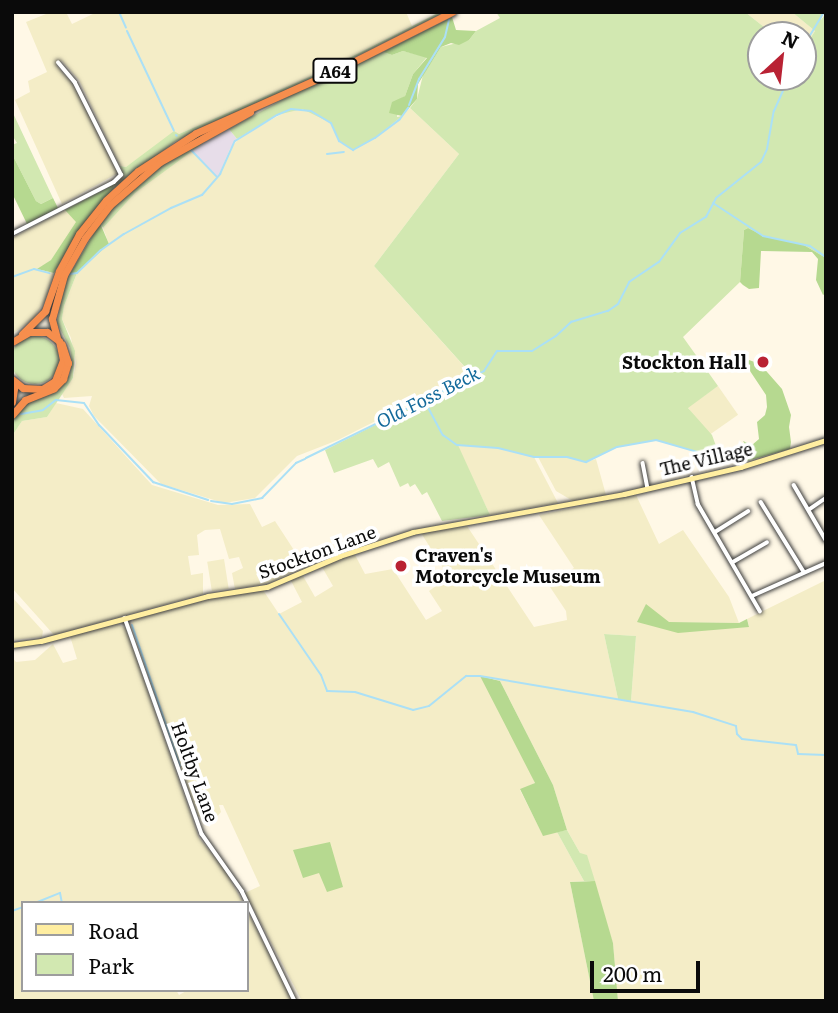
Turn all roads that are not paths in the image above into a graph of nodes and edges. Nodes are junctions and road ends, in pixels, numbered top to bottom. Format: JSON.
{"nodes":[{"id":1,"x":449,"y":13,"type":"edge"},
{"id":2,"x":58,"y":63,"type":"dead end"},
{"id":3,"x":123,"y":182,"type":"junction"},
{"id":4,"x":12,"y":234,"type":"edge"},
{"id":5,"x":25,"y":331,"type":"junction"},
{"id":6,"x":12,"y":340,"type":"edge"},
{"id":7,"x":58,"y":340,"type":"junction"},
{"id":8,"x":13,"y":381,"type":"edge"},
{"id":9,"x":12,"y":402,"type":"edge"},
{"id":10,"x":12,"y":415,"type":"edge"},
{"id":11,"x":826,"y":440,"type":"edge"},
{"id":12,"x":643,"y":463,"type":"dead end"},
{"id":13,"x":692,"y":477,"type":"junction"},
{"id":14,"x":794,"y":485,"type":"dead end"},
{"id":15,"x":648,"y":488,"type":"junction"},
{"id":16,"x":826,"y":498,"type":"edge"},
{"id":17,"x":591,"y":501,"type":"joint"},
{"id":18,"x":761,"y":502,"type":"dead end"},
{"id":19,"x":810,"y":509,"type":"junction"},
{"id":20,"x":748,"y":511,"type":"dead end"},
{"id":21,"x":715,"y":532,"type":"junction"},
{"id":22,"x":826,"y":540,"type":"edge"},
{"id":23,"x":767,"y":542,"type":"dead end"},
{"id":24,"x":733,"y":562,"type":"junction"},
{"id":25,"x":826,"y":563,"type":"edge"},
{"id":26,"x":804,"y":572,"type":"junction"},
{"id":27,"x":752,"y":596,"type":"junction"},
{"id":28,"x":760,"y":611,"type":"dead end"},
{"id":29,"x":125,"y":618,"type":"junction"},
{"id":30,"x":12,"y":645,"type":"edge"},
{"id":31,"x":247,"y":901,"type":"edge"},
{"id":32,"x":248,"y":903,"type":"edge"},
{"id":33,"x":295,"y":1001,"type":"edge"}],
"edges":[{"from":1,"to":3,"type":"highway","number":"A64"},
{"from":2,"to":3,"type":"street"},
{"from":3,"to":4,"type":"street"},
{"from":3,"to":5,"type":"highway","number":"A64"},
{"from":3,"to":7,"type":"highway","number":"A64"},
{"from":5,"to":6,"type":"highway"},
{"from":5,"to":7,"type":"highway"},
{"from":7,"to":8,"type":"highway"},
{"from":7,"to":10,"type":"highway","number":"A64"},
{"from":8,"to":9,"type":"highway"},
{"from":11,"to":13,"type":"street","name":"The Village"},
{"from":12,"to":15,"type":"street"},
{"from":13,"to":15,"type":"street","name":"The Village"},
{"from":13,"to":21,"type":"street"},
{"from":14,"to":19,"type":"street"},
{"from":15,"to":17,"type":"street","name":"The Village"},
{"from":16,"to":19,"type":"street"},
{"from":17,"to":29,"type":"street","name":"Stockton Lane"},
{"from":18,"to":26,"type":"street"},
{"from":19,"to":22,"type":"street"},
{"from":20,"to":21,"type":"street"},
{"from":21,"to":24,"type":"street"},
{"from":23,"to":24,"type":"street"},
{"from":24,"to":27,"type":"street"},
{"from":25,"to":26,"type":"street"},
{"from":26,"to":27,"type":"street"},
{"from":27,"to":28,"type":"street"},
{"from":29,"to":30,"type":"street","name":"Stockton Lane"},
{"from":29,"to":31,"type":"street","name":"Holtby Lane"},
{"from":32,"to":33,"type":"street","name":"Holtby Lane"}]}
